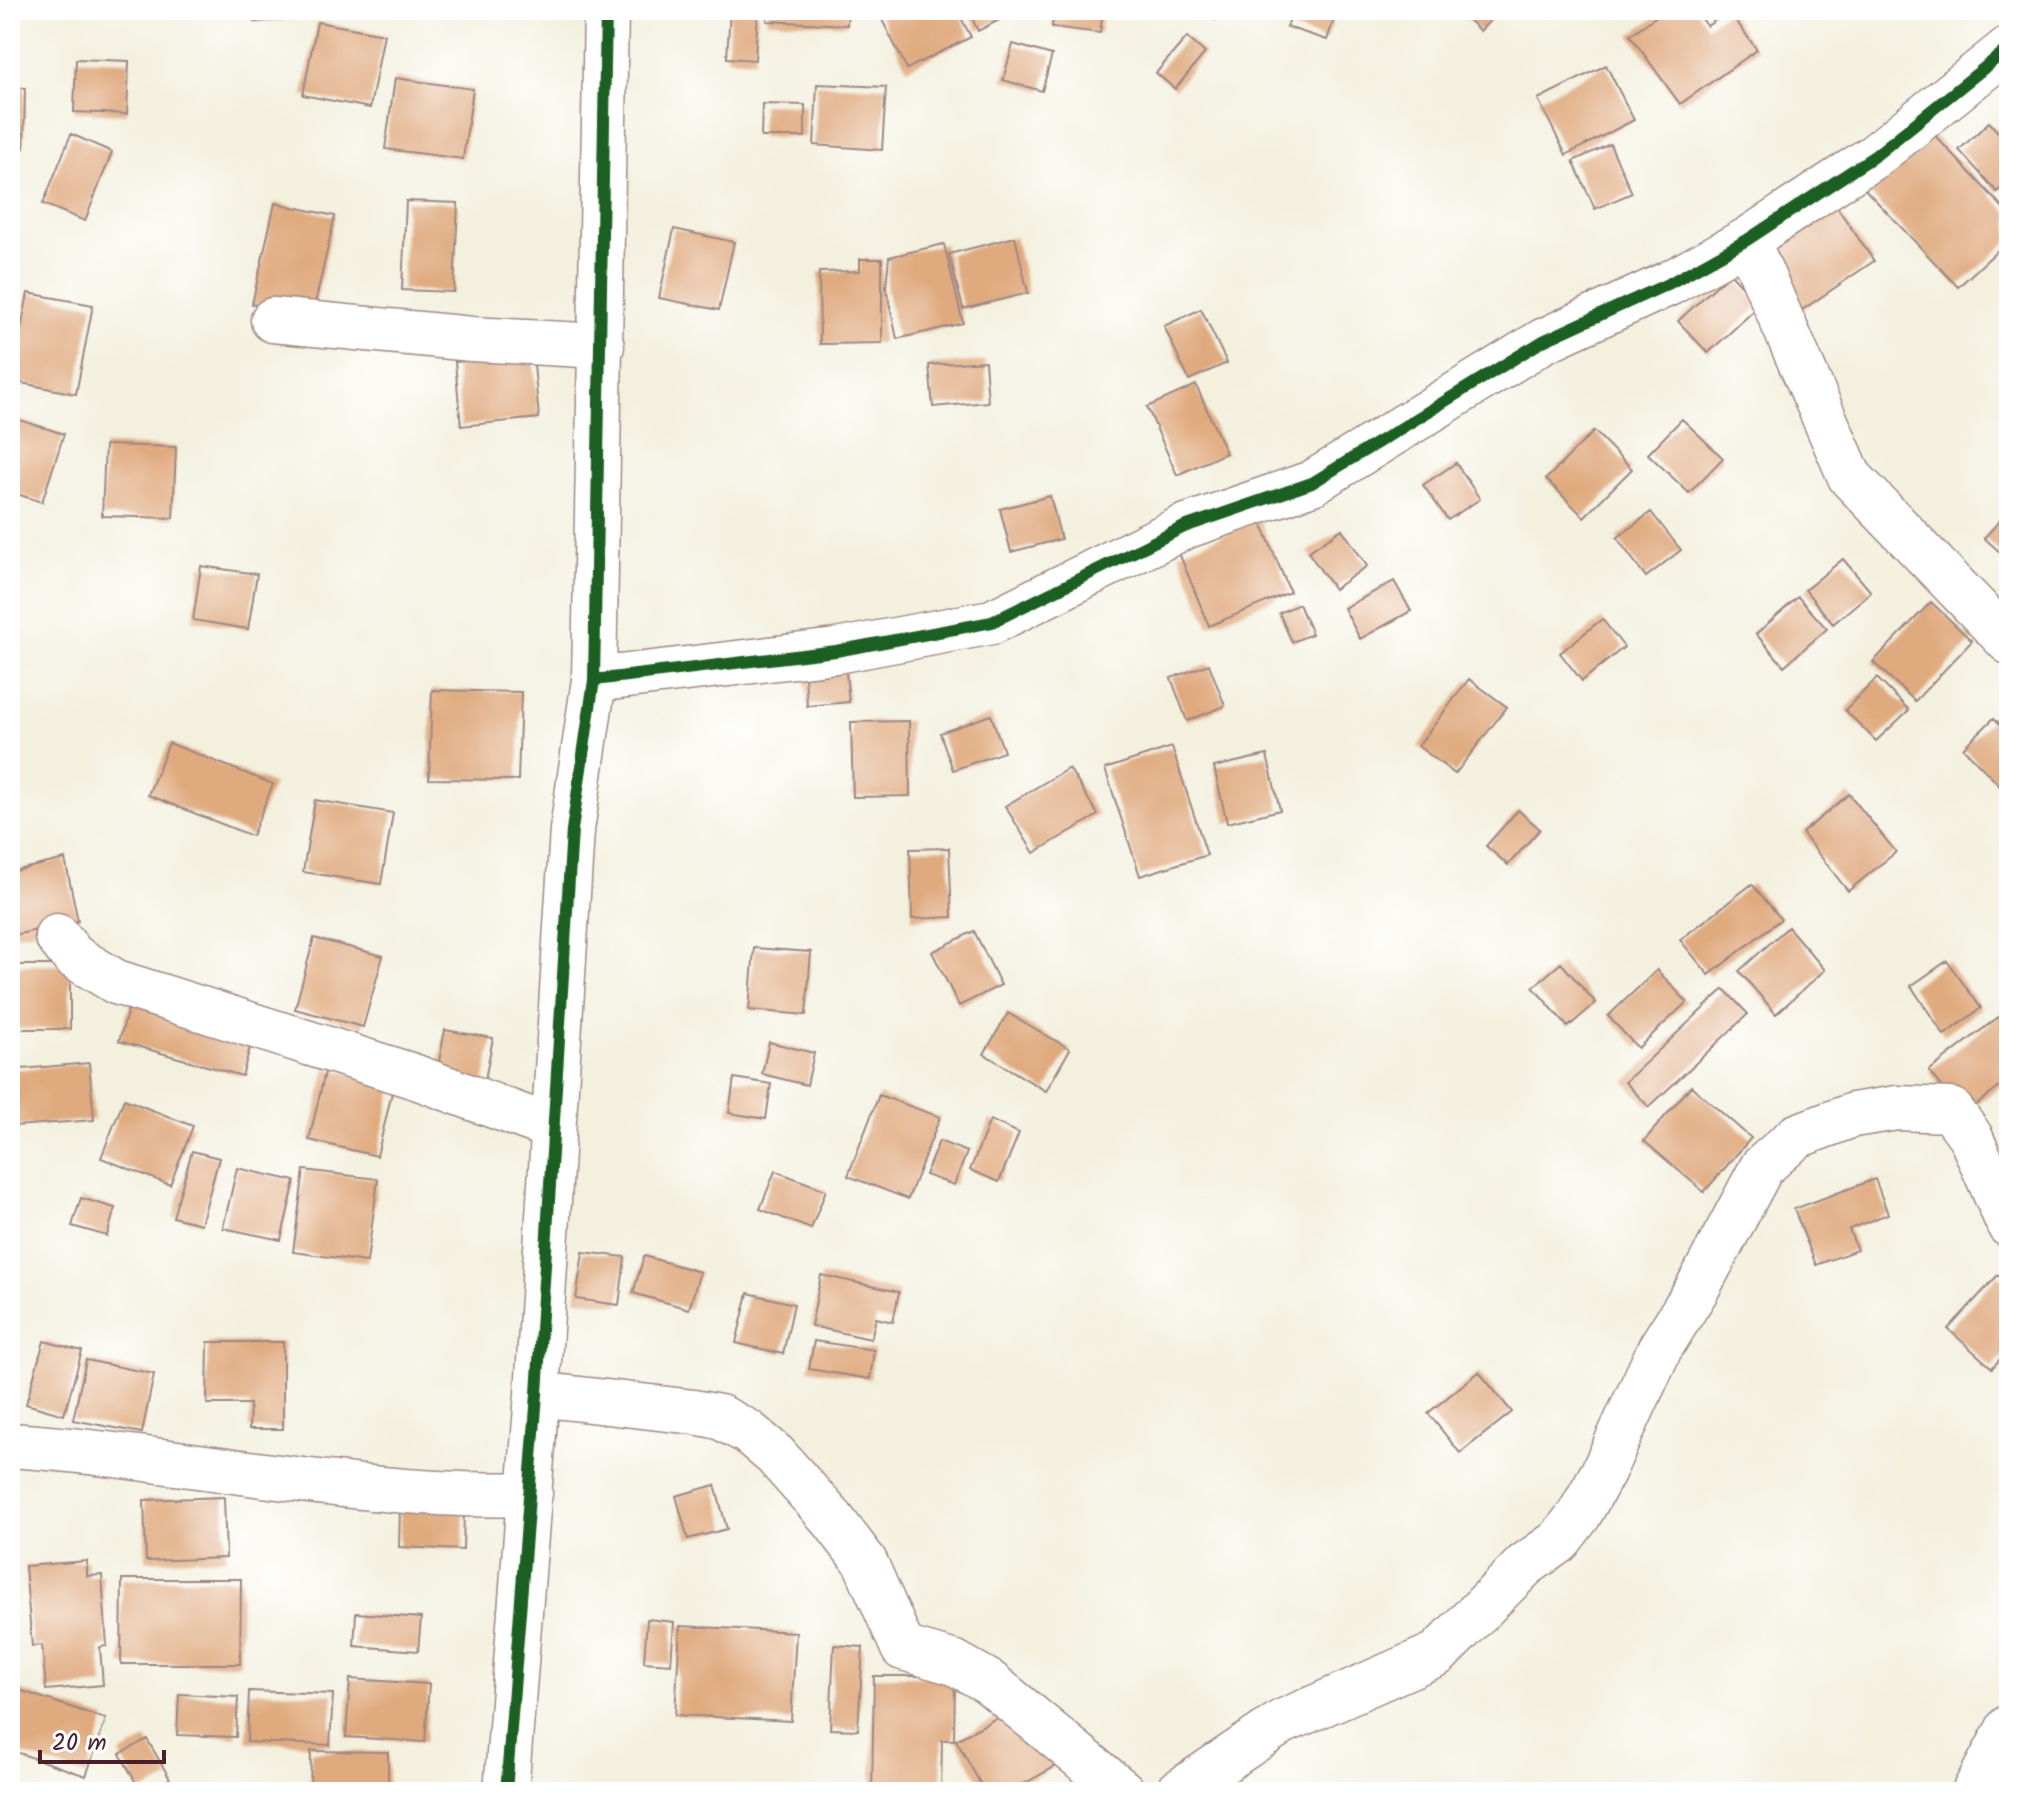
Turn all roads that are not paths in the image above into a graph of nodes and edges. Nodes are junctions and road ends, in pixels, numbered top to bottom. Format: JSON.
{"nodes":[{"id":1,"x":606,"y":10,"type":"edge"},
{"id":2,"x":2009,"y":48,"type":"edge"},
{"id":3,"x":1747,"y":240,"type":"junction"},
{"id":4,"x":273,"y":320,"type":"dead end"},
{"id":5,"x":602,"y":346,"type":"junction"},
{"id":6,"x":2009,"y":642,"type":"edge"},
{"id":7,"x":594,"y":680,"type":"junction"},
{"id":8,"x":57,"y":936,"type":"dead end"},
{"id":9,"x":553,"y":1128,"type":"junction"},
{"id":10,"x":2009,"y":1225,"type":"edge"},
{"id":11,"x":537,"y":1394,"type":"junction"},
{"id":12,"x":10,"y":1445,"type":"edge"},
{"id":13,"x":530,"y":1494,"type":"junction"},
{"id":14,"x":2009,"y":1727,"type":"edge"},
{"id":15,"x":506,"y":1792,"type":"edge"},
{"id":16,"x":1123,"y":1792,"type":"edge"},
{"id":17,"x":1178,"y":1792,"type":"edge"},
{"id":18,"x":1974,"y":1792,"type":"edge"}],
"edges":[{"from":1,"to":5,"type":"street"},
{"from":2,"to":3,"type":"street"},
{"from":3,"to":6,"type":"street"},
{"from":3,"to":7,"type":"street"},
{"from":4,"to":5,"type":"street"},
{"from":5,"to":7,"type":"street"},
{"from":7,"to":9,"type":"street"},
{"from":8,"to":9,"type":"street"},
{"from":9,"to":11,"type":"street"},
{"from":10,"to":17,"type":"street"},
{"from":11,"to":13,"type":"street"},
{"from":11,"to":16,"type":"street"},
{"from":12,"to":13,"type":"street"},
{"from":13,"to":15,"type":"street"},
{"from":14,"to":18,"type":"street"}]}
